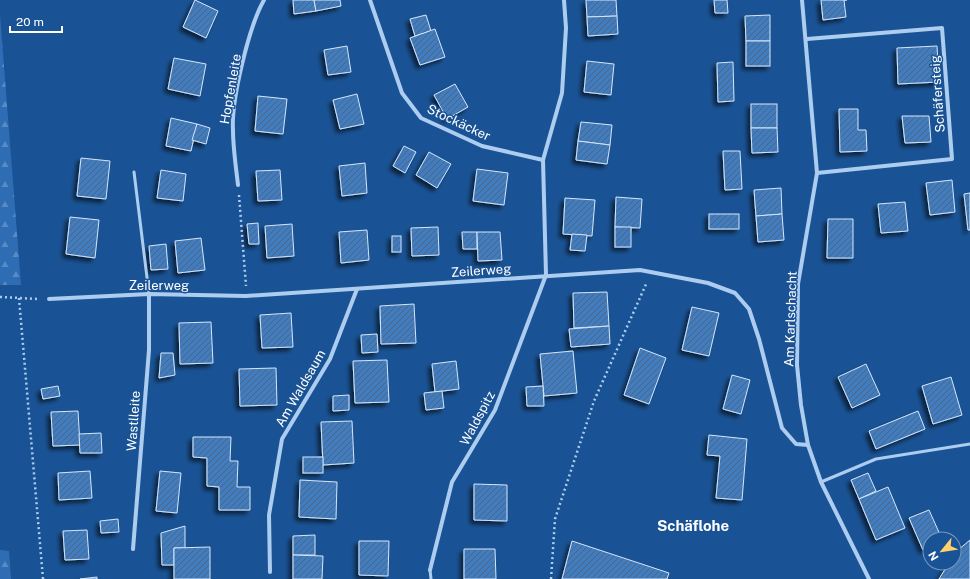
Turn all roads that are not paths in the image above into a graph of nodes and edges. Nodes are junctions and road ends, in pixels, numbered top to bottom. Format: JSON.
{"nodes":[{"id":1,"x":264,"y":0,"type":"edge"},
{"id":2,"x":370,"y":0,"type":"edge"},
{"id":3,"x":564,"y":0,"type":"edge"},
{"id":4,"x":802,"y":0,"type":"edge"},
{"id":5,"x":807,"y":39,"type":"junction"},
{"id":6,"x":543,"y":160,"type":"junction"},
{"id":7,"x":134,"y":172,"type":"dead end"},
{"id":8,"x":818,"y":173,"type":"junction"},
{"id":9,"x":238,"y":185,"type":"road end"},
{"id":10,"x":546,"y":275,"type":"junction"},
{"id":11,"x":357,"y":289,"type":"junction"},
{"id":12,"x":149,"y":294,"type":"junction"},
{"id":13,"x":49,"y":299,"type":"road end"},
{"id":14,"x":970,"y":444,"type":"edge"},
{"id":15,"x":808,"y":445,"type":"junction"},
{"id":16,"x":821,"y":482,"type":"junction"},
{"id":17,"x":133,"y":549,"type":"dead end"},
{"id":18,"x":430,"y":570,"type":"joint"},
{"id":19,"x":270,"y":572,"type":"dead end"},
{"id":20,"x":431,"y":579,"type":"edge"},
{"id":21,"x":869,"y":579,"type":"edge"}],
"edges":[{"from":1,"to":9,"type":"street","name":"Hopfenleite"},
{"from":2,"to":6,"type":"street","name":"Stockäcker"},
{"from":3,"to":6,"type":"street"},
{"from":4,"to":5,"type":"street","name":"Am Karlschacht"},
{"from":5,"to":8,"type":"street","name":"Am Karlschacht"},
{"from":5,"to":8,"type":"street","name":"Schäfersteig"},
{"from":6,"to":10,"type":"street"},
{"from":7,"to":12,"type":"lane"},
{"from":8,"to":15,"type":"street","name":"Am Karlschacht"},
{"from":10,"to":11,"type":"street","name":"Zeilerweg"},
{"from":10,"to":15,"type":"street","name":"Zeilerweg"},
{"from":10,"to":18,"type":"street","name":"Waldspitz"},
{"from":11,"to":12,"type":"street","name":"Zeilerweg"},
{"from":11,"to":19,"type":"street","name":"Am Waldsaum"},
{"from":12,"to":13,"type":"street","name":"Zeilerweg"},
{"from":12,"to":17,"type":"street","name":"Wastlleite"},
{"from":14,"to":16,"type":"lane"},
{"from":15,"to":16,"type":"street","name":"Am Karlschacht"},
{"from":16,"to":21,"type":"street","name":"Am Karlschacht"},
{"from":18,"to":20,"type":"lane"}]}
